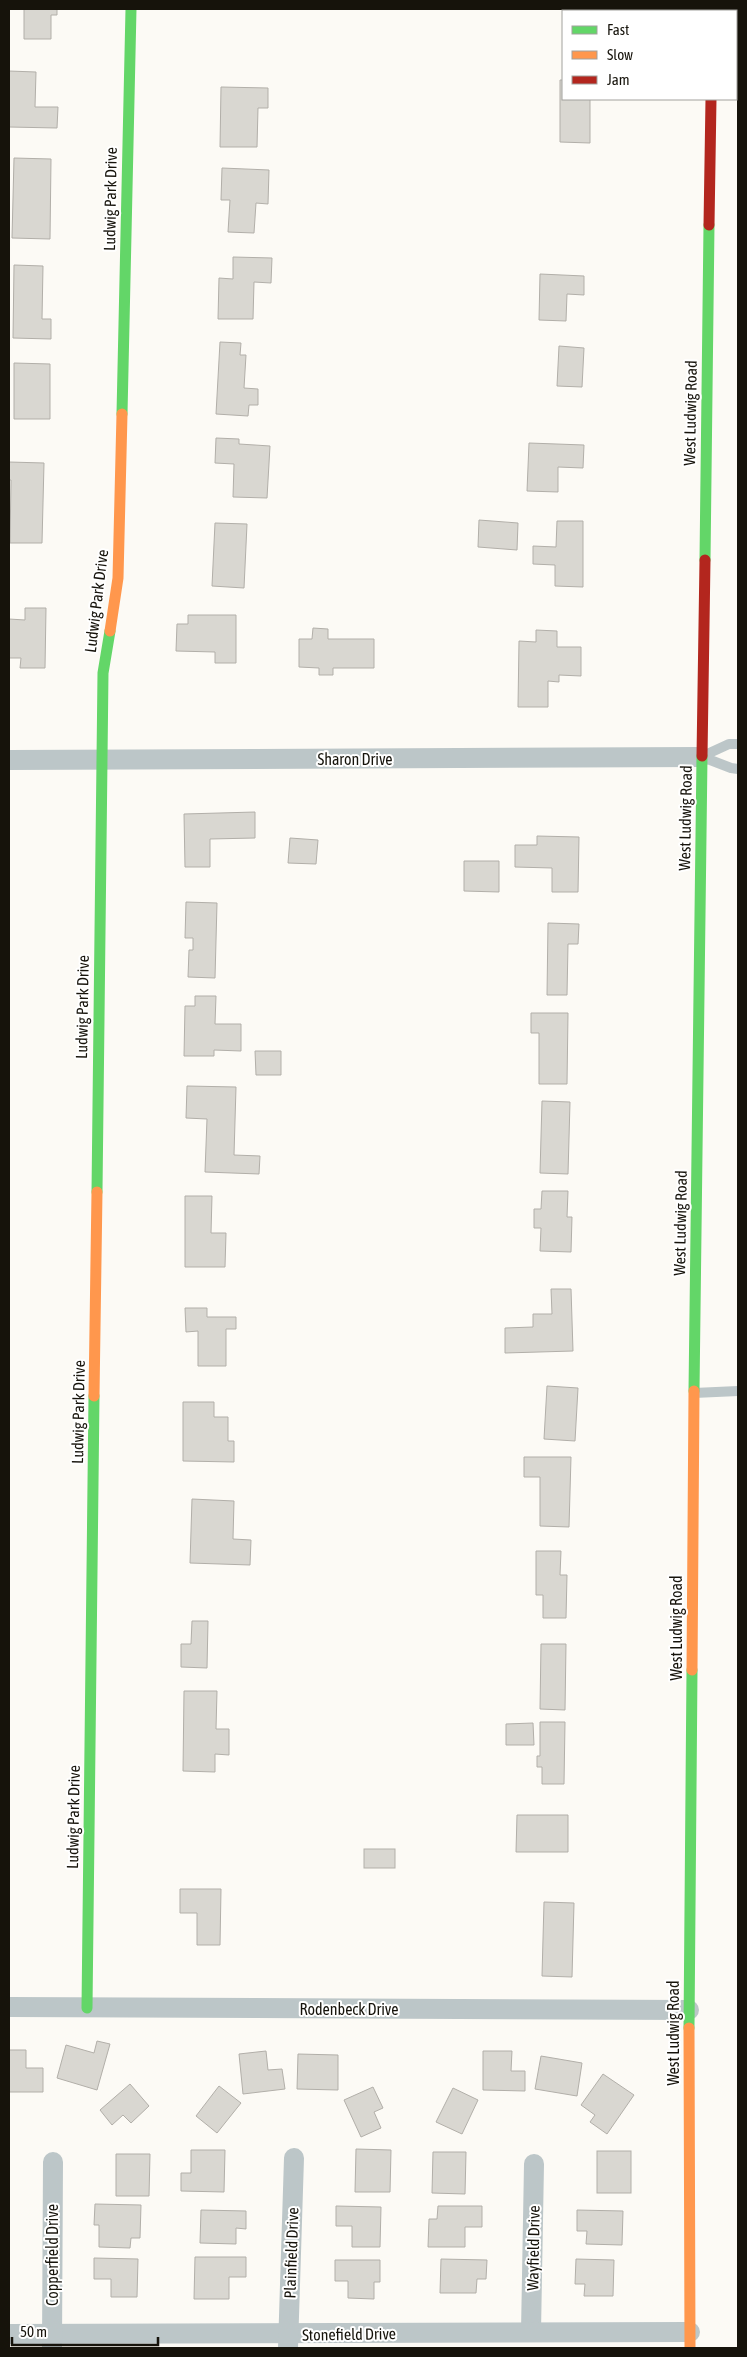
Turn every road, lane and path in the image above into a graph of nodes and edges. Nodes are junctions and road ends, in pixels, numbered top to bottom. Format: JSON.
{"nodes":[{"id":1,"x":130,"y":9,"type":"edge"},
{"id":2,"x":710,"y":100,"type":"edge"},
{"id":3,"x":738,"y":744,"type":"edge"},
{"id":4,"x":702,"y":757,"type":"junction"},
{"id":5,"x":9,"y":760,"type":"edge"},
{"id":6,"x":101,"y":761,"type":"junction"},
{"id":7,"x":738,"y":769,"type":"edge"},
{"id":8,"x":738,"y":1391,"type":"edge"},
{"id":9,"x":694,"y":1394,"type":"junction"},
{"id":10,"x":9,"y":2007,"type":"edge"},
{"id":11,"x":87,"y":2008,"type":"junction"},
{"id":12,"x":689,"y":2010,"type":"junction"},
{"id":13,"x":294,"y":2158,"type":"dead end"},
{"id":14,"x":53,"y":2162,"type":"dead end"},
{"id":15,"x":534,"y":2164,"type":"dead end"},
{"id":16,"x":531,"y":2332,"type":"junction"},
{"id":17,"x":9,"y":2334,"type":"edge"},
{"id":18,"x":690,"y":2340,"type":"edge"},
{"id":19,"x":288,"y":2341,"type":"edge"},
{"id":20,"x":52,"y":2342,"type":"edge"}],
"edges":[{"from":1,"to":6,"type":"main road","name":"Ludwig Park Drive"},
{"from":2,"to":4,"type":"main road","name":"West Ludwig Road"},
{"from":3,"to":4,"type":"lane"},
{"from":4,"to":6,"type":"street","name":"Sharon Drive"},
{"from":4,"to":7,"type":"lane"},
{"from":4,"to":9,"type":"main road","name":"West Ludwig Road"},
{"from":5,"to":6,"type":"street","name":"Sharon Drive"},
{"from":6,"to":11,"type":"main road","name":"Ludwig Park Drive"},
{"from":8,"to":9,"type":"lane"},
{"from":9,"to":12,"type":"main road","name":"West Ludwig Road"},
{"from":10,"to":11,"type":"street","name":"Rodenbeck Drive"},
{"from":11,"to":12,"type":"street","name":"Rodenbeck Drive"},
{"from":12,"to":18,"type":"main road","name":"West Ludwig Road"},
{"from":13,"to":19,"type":"street","name":"Plainfield Drive"},
{"from":14,"to":20,"type":"street","name":"Copperfield Drive"},
{"from":15,"to":16,"type":"street","name":"Wayfield Drive"},
{"from":16,"to":18,"type":"street","name":"Stonefield Drive"},
{"from":16,"to":19,"type":"street","name":"Stonefield Drive"},
{"from":17,"to":20,"type":"street","name":"Stonefield Drive"},
{"from":19,"to":20,"type":"street","name":"Stonefield Drive"}]}
